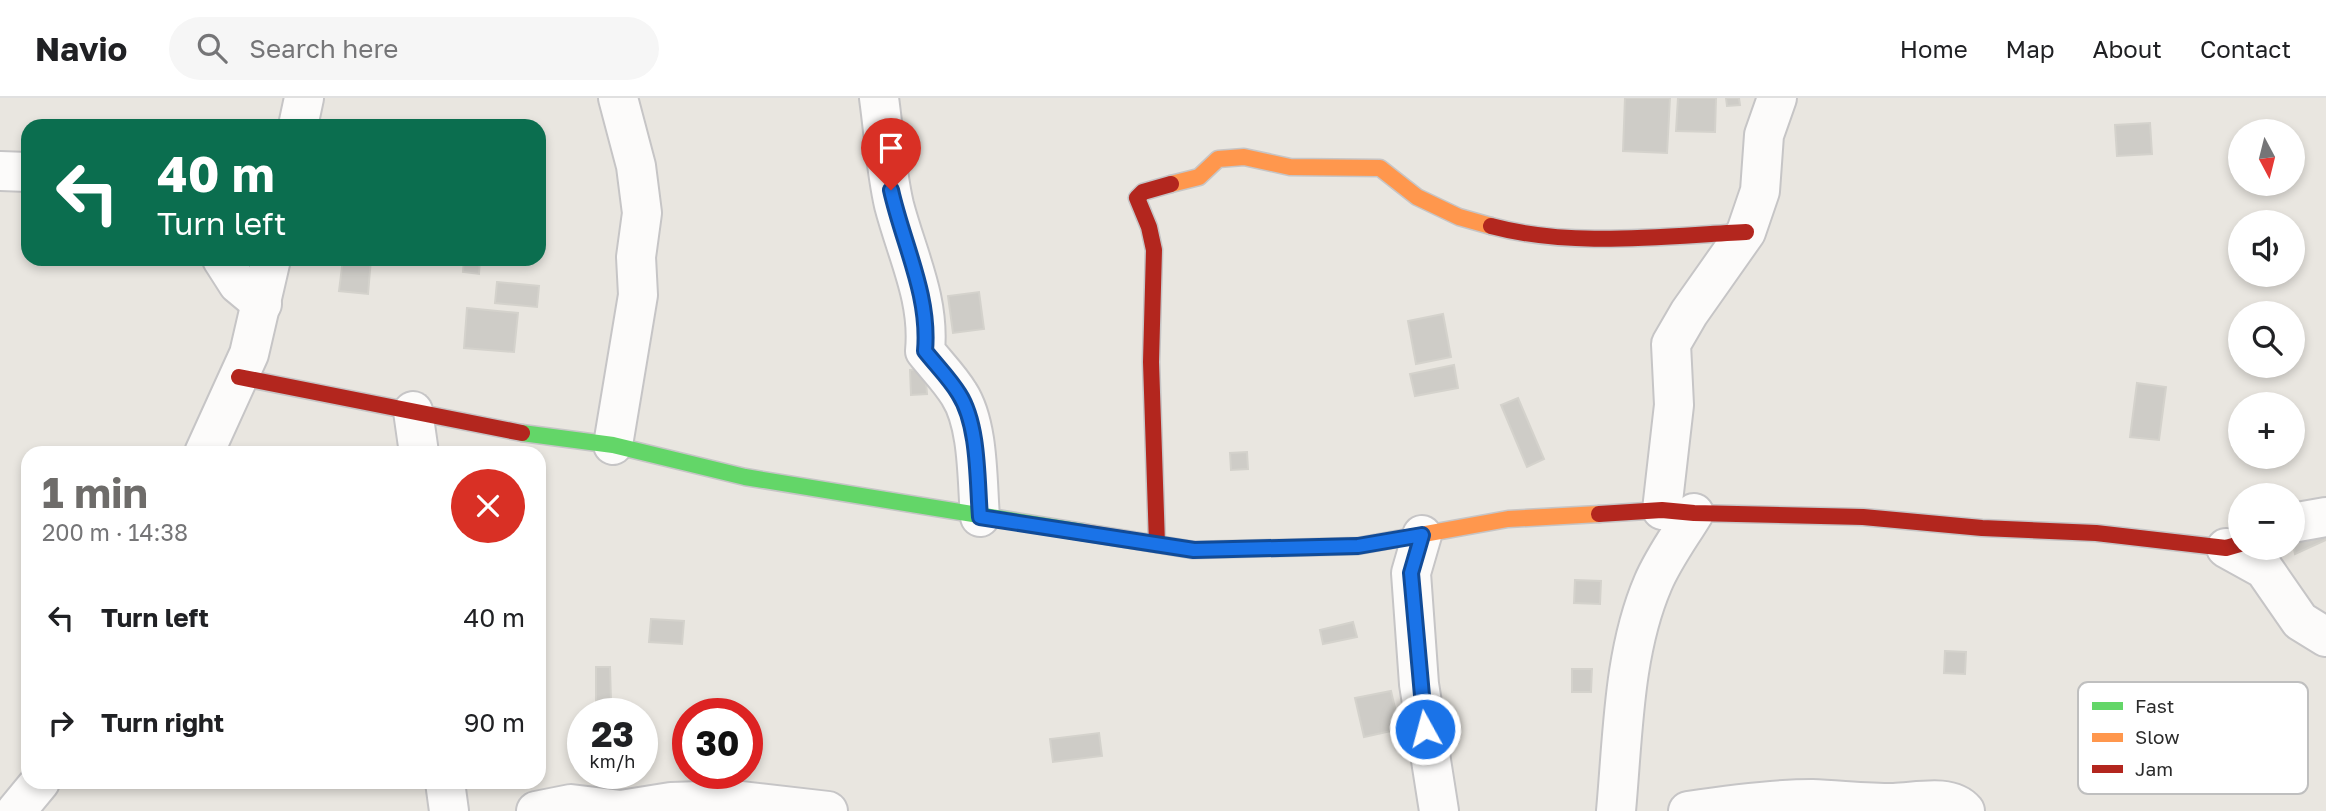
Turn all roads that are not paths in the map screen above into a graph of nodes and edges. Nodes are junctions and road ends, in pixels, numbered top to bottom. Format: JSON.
{"nodes":[{"id":1,"x":304,"y":98,"type":"edge"},
{"id":2,"x":618,"y":98,"type":"edge"},
{"id":3,"x":879,"y":98,"type":"edge"},
{"id":4,"x":1777,"y":98,"type":"edge"},
{"id":5,"x":300,"y":119,"type":"edge"},
{"id":6,"x":0,"y":171,"type":"edge"},
{"id":7,"x":21,"y":172,"type":"edge"},
{"id":8,"x":1746,"y":232,"type":"junction"},
{"id":9,"x":226,"y":266,"type":"edge"},
{"id":10,"x":270,"y":266,"type":"edge"},
{"id":11,"x":262,"y":304,"type":"junction"},
{"id":12,"x":239,"y":377,"type":"junction"},
{"id":13,"x":414,"y":411,"type":"junction"},
{"id":14,"x":613,"y":445,"type":"junction"},
{"id":15,"x":207,"y":446,"type":"edge"},
{"id":16,"x":418,"y":446,"type":"edge"},
{"id":17,"x":1678,"y":512,"type":"junction"},
{"id":18,"x":980,"y":517,"type":"junction"},
{"id":19,"x":2326,"y":517,"type":"edge"},
{"id":20,"x":2305,"y":521,"type":"edge"},
{"id":21,"x":1422,"y":535,"type":"junction"},
{"id":22,"x":1157,"y":544,"type":"junction"},
{"id":23,"x":2228,"y":546,"type":"edge"},
{"id":24,"x":2252,"y":560,"type":"edge"},
{"id":25,"x":2326,"y":637,"type":"edge"},
{"id":26,"x":34,"y":789,"type":"edge"},
{"id":27,"x":446,"y":789,"type":"edge"},
{"id":28,"x":16,"y":811,"type":"edge"},
{"id":29,"x":449,"y":811,"type":"edge"},
{"id":30,"x":536,"y":811,"type":"edge"},
{"id":31,"x":828,"y":811,"type":"edge"},
{"id":32,"x":1439,"y":811,"type":"edge"},
{"id":33,"x":1616,"y":811,"type":"edge"},
{"id":34,"x":1688,"y":811,"type":"edge"},
{"id":35,"x":1965,"y":811,"type":"edge"}],
"edges":[{"from":1,"to":5,"type":"street"},
{"from":2,"to":14,"type":"street"},
{"from":3,"to":18,"type":"street"},
{"from":4,"to":8,"type":"street"},
{"from":6,"to":7,"type":"street"},
{"from":8,"to":17,"type":"street"},
{"from":8,"to":22,"type":"street"},
{"from":9,"to":11,"type":"street"},
{"from":10,"to":11,"type":"street"},
{"from":11,"to":12,"type":"street"},
{"from":12,"to":13,"type":"street"},
{"from":12,"to":15,"type":"street"},
{"from":13,"to":14,"type":"street"},
{"from":13,"to":16,"type":"street"},
{"from":14,"to":18,"type":"street"},
{"from":17,"to":21,"type":"street"},
{"from":17,"to":23,"type":"street"},
{"from":17,"to":33,"type":"street"},
{"from":18,"to":22,"type":"street"},
{"from":19,"to":20,"type":"street"},
{"from":21,"to":22,"type":"street"},
{"from":21,"to":32,"type":"street"},
{"from":24,"to":25,"type":"street"},
{"from":26,"to":28,"type":"street"},
{"from":27,"to":29,"type":"street"},
{"from":30,"to":31,"type":"street"},
{"from":34,"to":35,"type":"street"}]}
